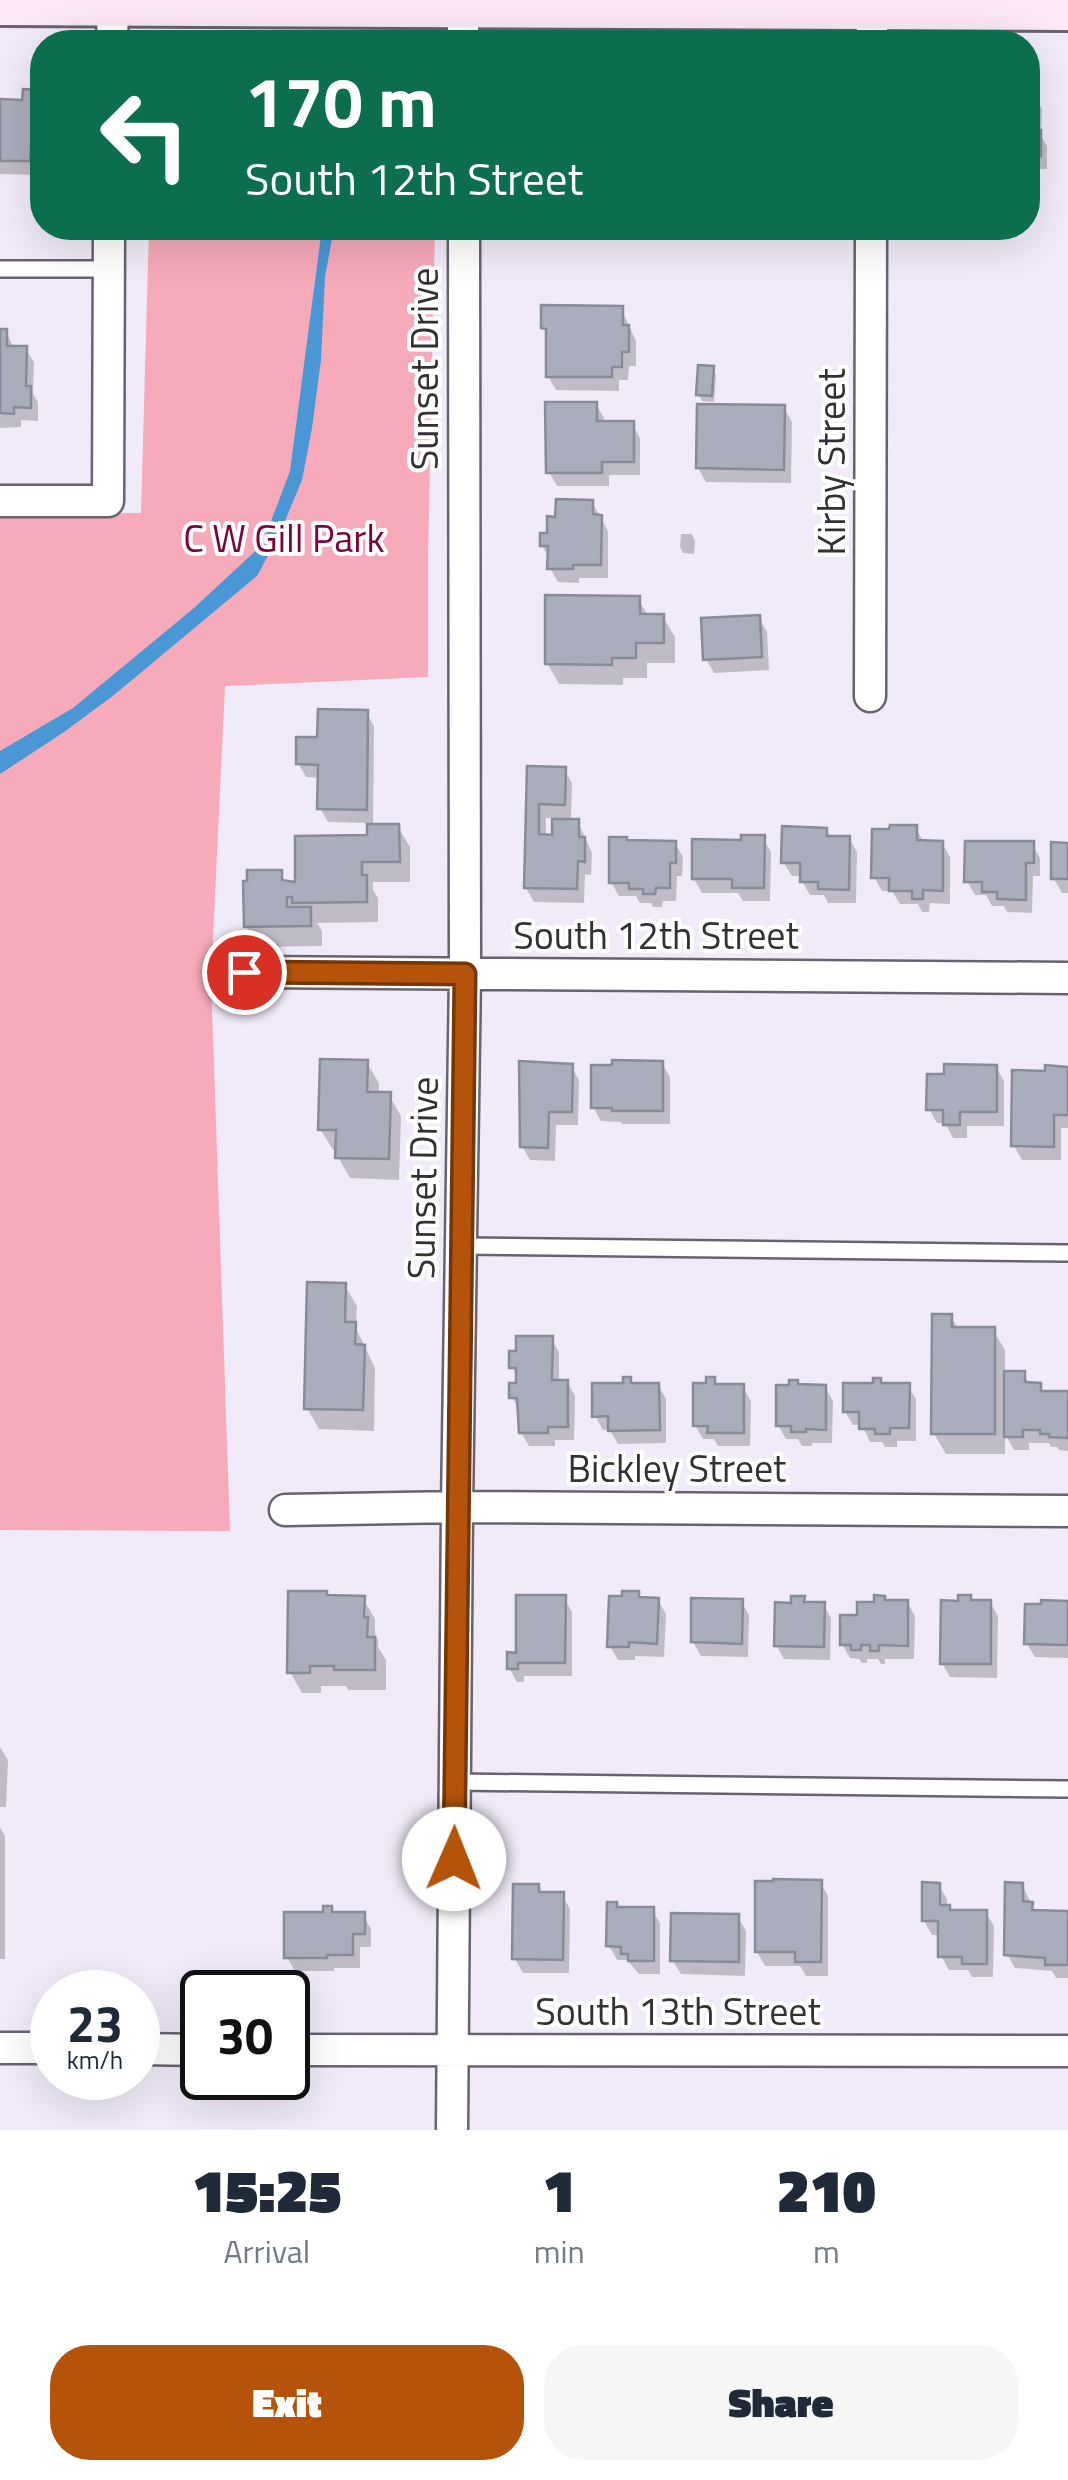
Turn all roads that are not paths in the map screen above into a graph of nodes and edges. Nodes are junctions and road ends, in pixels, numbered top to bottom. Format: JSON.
{"nodes":[{"id":1,"x":0,"y":4,"type":"edge"},
{"id":2,"x":1068,"y":9,"type":"edge"},
{"id":3,"x":113,"y":24,"type":"edge"},
{"id":4,"x":463,"y":25,"type":"edge"},
{"id":5,"x":872,"y":25,"type":"edge"},
{"id":6,"x":109,"y":240,"type":"edge"},
{"id":7,"x":464,"y":240,"type":"edge"},
{"id":8,"x":872,"y":240,"type":"edge"},
{"id":9,"x":0,"y":269,"type":"edge"},
{"id":10,"x":108,"y":269,"type":"junction"},
{"id":11,"x":0,"y":500,"type":"edge"},
{"id":12,"x":870,"y":696,"type":"dead end"},
{"id":13,"x":244,"y":972,"type":"dead end"},
{"id":14,"x":465,"y":974,"type":"junction"},
{"id":15,"x":1068,"y":978,"type":"edge"},
{"id":16,"x":461,"y":1246,"type":"junction"},
{"id":17,"x":1068,"y":1252,"type":"edge"},
{"id":18,"x":457,"y":1507,"type":"junction"},
{"id":19,"x":285,"y":1510,"type":"dead end"},
{"id":20,"x":1068,"y":1512,"type":"edge"},
{"id":21,"x":455,"y":1782,"type":"junction"},
{"id":22,"x":1068,"y":1789,"type":"edge"},
{"id":23,"x":0,"y":2048,"type":"edge"},
{"id":24,"x":30,"y":2048,"type":"edge"},
{"id":25,"x":310,"y":2050,"type":"edge"},
{"id":26,"x":1068,"y":2051,"type":"edge"},
{"id":27,"x":453,"y":2052,"type":"junction"},
{"id":28,"x":452,"y":2130,"type":"edge"}],
"edges":[{"from":1,"to":3,"type":"street"},
{"from":2,"to":5,"type":"street"},
{"from":3,"to":4,"type":"street"},
{"from":4,"to":5,"type":"street"},
{"from":6,"to":10,"type":"street"},
{"from":7,"to":14,"type":"street","name":"Sunset Drive"},
{"from":8,"to":12,"type":"street","name":"Kirby Street"},
{"from":9,"to":10,"type":"lane"},
{"from":10,"to":11,"type":"street"},
{"from":13,"to":14,"type":"street","name":"South 12th Street"},
{"from":14,"to":15,"type":"street","name":"South 12th Street"},
{"from":14,"to":16,"type":"street","name":"Sunset Drive"},
{"from":16,"to":17,"type":"lane"},
{"from":16,"to":18,"type":"street","name":"Sunset Drive"},
{"from":18,"to":19,"type":"street","name":"Bickley Street"},
{"from":18,"to":20,"type":"street","name":"Bickley Street"},
{"from":18,"to":21,"type":"street","name":"Sunset Drive"},
{"from":21,"to":22,"type":"lane"},
{"from":21,"to":27,"type":"street","name":"Sunset Drive"},
{"from":23,"to":24,"type":"street"},
{"from":25,"to":27,"type":"street","name":"South 13th Street"},
{"from":26,"to":27,"type":"street","name":"South 13th Street"},
{"from":27,"to":28,"type":"street","name":"Sunset Drive"}]}
